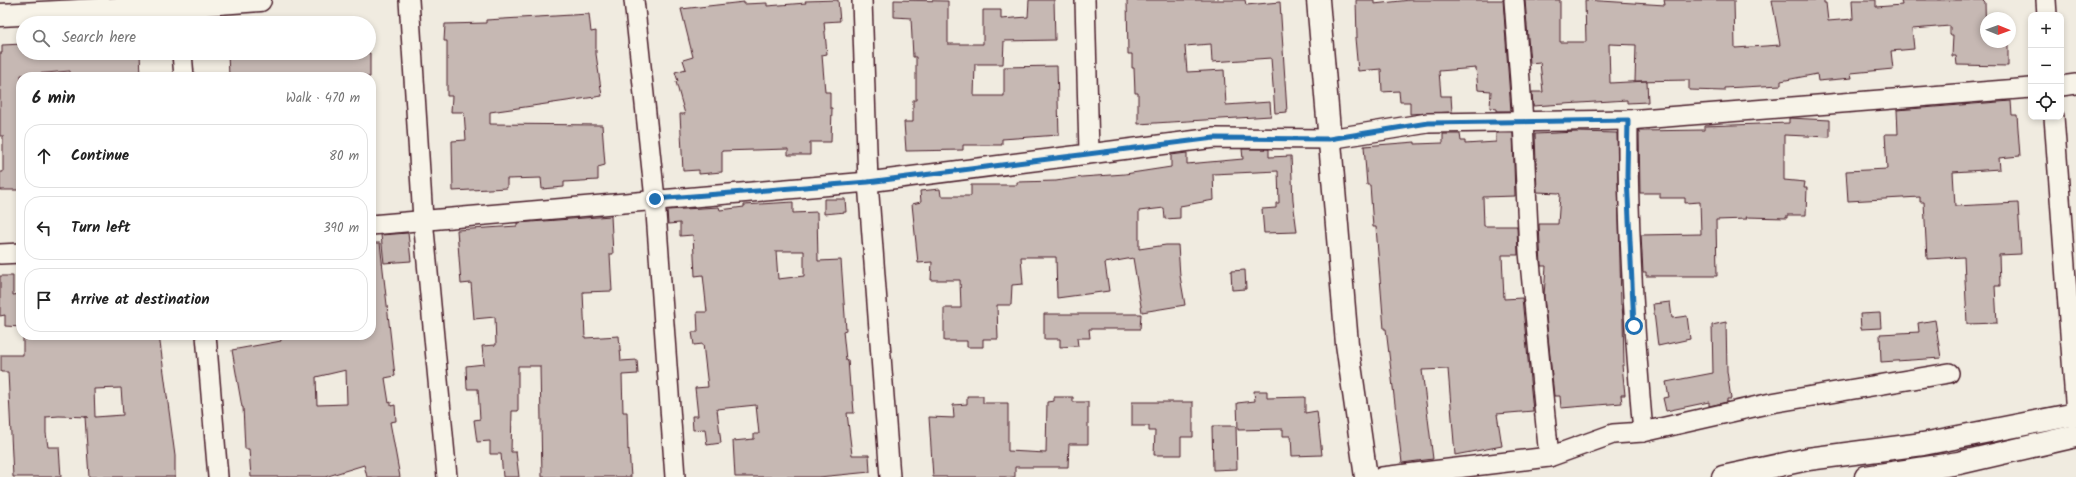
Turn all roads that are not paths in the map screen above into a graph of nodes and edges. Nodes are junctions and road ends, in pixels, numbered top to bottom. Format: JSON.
{"nodes":[{"id":1,"x":260,"y":0,"type":"edge"},
{"id":2,"x":409,"y":0,"type":"edge"},
{"id":3,"x":634,"y":0,"type":"edge"},
{"id":4,"x":862,"y":0,"type":"edge"},
{"id":5,"x":1085,"y":0,"type":"edge"},
{"id":6,"x":1318,"y":0,"type":"edge"},
{"id":7,"x":1514,"y":0,"type":"edge"},
{"id":8,"x":2046,"y":0,"type":"edge"},
{"id":9,"x":178,"y":10,"type":"edge"},
{"id":10,"x":2047,"y":12,"type":"edge"},
{"id":11,"x":0,"y":15,"type":"edge"},
{"id":12,"x":183,"y":60,"type":"edge"},
{"id":13,"x":184,"y":72,"type":"edge"},
{"id":14,"x":2076,"y":84,"type":"edge"},
{"id":15,"x":2064,"y":86,"type":"edge"},
{"id":16,"x":2028,"y":88,"type":"edge"},
{"id":17,"x":1628,"y":120,"type":"junction"},
{"id":18,"x":2054,"y":120,"type":"edge"},
{"id":19,"x":1523,"y":121,"type":"junction"},
{"id":20,"x":1329,"y":139,"type":"junction"},
{"id":21,"x":1089,"y":152,"type":"junction"},
{"id":22,"x":868,"y":182,"type":"junction"},
{"id":23,"x":655,"y":199,"type":"junction"},
{"id":24,"x":424,"y":219,"type":"junction"},
{"id":25,"x":376,"y":224,"type":"edge"},
{"id":26,"x":16,"y":253,"type":"edge"},
{"id":27,"x":0,"y":254,"type":"edge"},
{"id":28,"x":206,"y":340,"type":"edge"},
{"id":29,"x":1949,"y":373,"type":"dead end"},
{"id":30,"x":2076,"y":414,"type":"edge"},
{"id":31,"x":1643,"y":432,"type":"junction"},
{"id":32,"x":2076,"y":436,"type":"edge"},
{"id":33,"x":1549,"y":457,"type":"junction"},
{"id":34,"x":218,"y":477,"type":"edge"},
{"id":35,"x":447,"y":477,"type":"edge"},
{"id":36,"x":675,"y":477,"type":"edge"},
{"id":37,"x":890,"y":477,"type":"edge"},
{"id":38,"x":1366,"y":477,"type":"edge"},
{"id":39,"x":1382,"y":477,"type":"edge"},
{"id":40,"x":1723,"y":477,"type":"edge"},
{"id":41,"x":1866,"y":477,"type":"edge"}],
"edges":[{"from":1,"to":9,"type":"main road"},
{"from":2,"to":24,"type":"street"},
{"from":3,"to":23,"type":"street"},
{"from":4,"to":22,"type":"street"},
{"from":5,"to":21,"type":"street"},
{"from":6,"to":20,"type":"main road"},
{"from":7,"to":19,"type":"street"},
{"from":8,"to":10,"type":"street"},
{"from":9,"to":11,"type":"main road"},
{"from":12,"to":13,"type":"street"},
{"from":14,"to":15,"type":"street"},
{"from":16,"to":17,"type":"street"},
{"from":17,"to":19,"type":"street"},
{"from":17,"to":31,"type":"street"},
{"from":18,"to":30,"type":"street"},
{"from":19,"to":20,"type":"street"},
{"from":19,"to":33,"type":"street"},
{"from":20,"to":21,"type":"street"},
{"from":20,"to":38,"type":"main road"},
{"from":21,"to":22,"type":"street"},
{"from":22,"to":23,"type":"street"},
{"from":22,"to":37,"type":"street"},
{"from":23,"to":24,"type":"street"},
{"from":23,"to":36,"type":"street"},
{"from":24,"to":25,"type":"street"},
{"from":24,"to":35,"type":"street"},
{"from":26,"to":27,"type":"street"},
{"from":28,"to":34,"type":"street"},
{"from":29,"to":31,"type":"street"},
{"from":30,"to":40,"type":"main road"},
{"from":31,"to":33,"type":"street"},
{"from":32,"to":41,"type":"main road"},
{"from":33,"to":39,"type":"street"}]}
